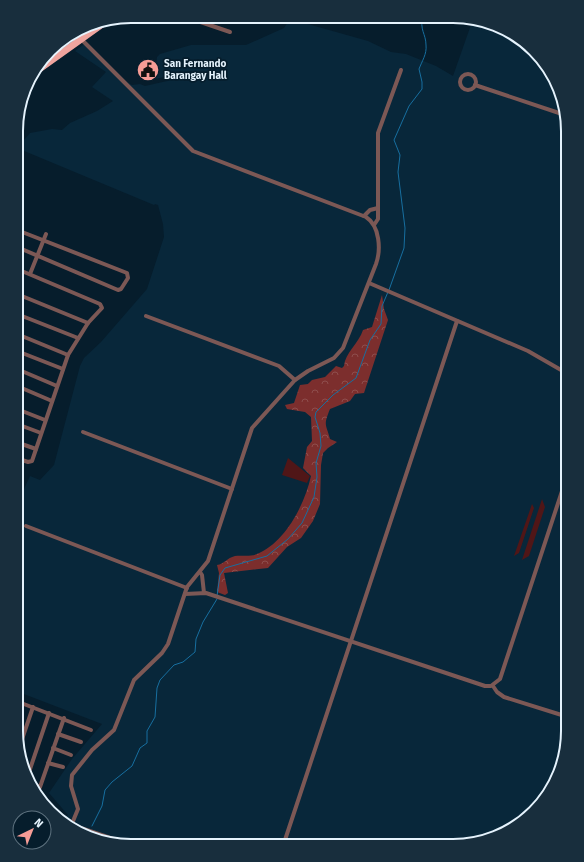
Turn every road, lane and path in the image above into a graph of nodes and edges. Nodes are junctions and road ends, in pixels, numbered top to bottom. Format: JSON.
{"nodes":[{"id":1,"x":204,"y":23,"type":"edge"},
{"id":2,"x":94,"y":30,"type":"edge"},
{"id":3,"x":230,"y":32,"type":"dead end"},
{"id":4,"x":81,"y":39,"type":"junction"},
{"id":5,"x":60,"y":54,"type":"joint"},
{"id":6,"x":48,"y":63,"type":"edge"},
{"id":7,"x":401,"y":70,"type":"dead end"},
{"id":8,"x":476,"y":85,"type":"junction"},
{"id":9,"x":559,"y":113,"type":"edge"},
{"id":10,"x":378,"y":208,"type":"junction"},
{"id":11,"x":364,"y":216,"type":"junction"},
{"id":12,"x":374,"y":225,"type":"junction"},
{"id":13,"x":23,"y":232,"type":"edge"},
{"id":14,"x":46,"y":234,"type":"dead end"},
{"id":15,"x":43,"y":240,"type":"junction"},
{"id":16,"x":23,"y":249,"type":"edge"},
{"id":17,"x":37,"y":255,"type":"junction"},
{"id":18,"x":23,"y":271,"type":"edge"},
{"id":19,"x":30,"y":274,"type":"junction"},
{"id":20,"x":369,"y":283,"type":"junction"},
{"id":21,"x":23,"y":296,"type":"edge"},
{"id":22,"x":23,"y":316,"type":"edge"},
{"id":23,"x":146,"y":316,"type":"dead end"},
{"id":24,"x":457,"y":321,"type":"junction"},
{"id":25,"x":88,"y":323,"type":"junction"},
{"id":26,"x":23,"y":336,"type":"edge"},
{"id":27,"x":78,"y":338,"type":"junction"},
{"id":28,"x":23,"y":353,"type":"edge"},
{"id":29,"x":68,"y":355,"type":"junction"},
{"id":30,"x":63,"y":369,"type":"junction"},
{"id":31,"x":561,"y":370,"type":"edge"},
{"id":32,"x":23,"y":372,"type":"edge"},
{"id":33,"x":296,"y":380,"type":"junction"},
{"id":34,"x":57,"y":386,"type":"junction"},
{"id":35,"x":23,"y":389,"type":"edge"},
{"id":36,"x":52,"y":401,"type":"junction"},
{"id":37,"x":23,"y":412,"type":"edge"},
{"id":38,"x":46,"y":420,"type":"junction"},
{"id":39,"x":23,"y":427,"type":"edge"},
{"id":40,"x":83,"y":432,"type":"dead end"},
{"id":41,"x":41,"y":433,"type":"junction"},
{"id":42,"x":23,"y":444,"type":"edge"},
{"id":43,"x":36,"y":449,"type":"junction"},
{"id":44,"x":23,"y":460,"type":"edge"},
{"id":45,"x":232,"y":488,"type":"junction"},
{"id":46,"x":561,"y":494,"type":"edge"},
{"id":47,"x":26,"y":526,"type":"dead end"},
{"id":48,"x":200,"y":572,"type":"junction"},
{"id":49,"x":187,"y":588,"type":"junction"},
{"id":50,"x":204,"y":593,"type":"junction"},
{"id":51,"x":185,"y":594,"type":"junction"},
{"id":52,"x":351,"y":641,"type":"junction"},
{"id":53,"x":493,"y":686,"type":"junction"},
{"id":54,"x":23,"y":704,"type":"edge"},
{"id":55,"x":33,"y":707,"type":"junction"},
{"id":56,"x":48,"y":712,"type":"junction"},
{"id":57,"x":561,"y":715,"type":"edge"},
{"id":58,"x":64,"y":718,"type":"junction"},
{"id":59,"x":91,"y":730,"type":"dead end"},
{"id":60,"x":58,"y":734,"type":"junction"},
{"id":61,"x":23,"y":736,"type":"edge"},
{"id":62,"x":81,"y":742,"type":"dead end"},
{"id":63,"x":53,"y":748,"type":"junction"},
{"id":64,"x":71,"y":755,"type":"dead end"},
{"id":65,"x":48,"y":763,"type":"junction"},
{"id":66,"x":63,"y":767,"type":"dead end"},
{"id":67,"x":30,"y":769,"type":"edge"},
{"id":68,"x":40,"y":787,"type":"edge"},
{"id":69,"x":72,"y":822,"type":"edge"},
{"id":70,"x":285,"y":839,"type":"edge"}],
"edges":[{"from":1,"to":3,"type":"street"},
{"from":2,"to":4,"type":"highway"},
{"from":4,"to":5,"type":"highway"},
{"from":4,"to":11,"type":"street"},
{"from":5,"to":6,"type":"highway"},
{"from":7,"to":10,"type":"street"},
{"from":8,"to":8,"type":"street"},
{"from":8,"to":9,"type":"street"},
{"from":10,"to":11,"type":"street"},
{"from":10,"to":12,"type":"street"},
{"from":11,"to":12,"type":"street"},
{"from":12,"to":20,"type":"street"},
{"from":13,"to":15,"type":"street"},
{"from":14,"to":15,"type":"street"},
{"from":15,"to":17,"type":"street"},
{"from":15,"to":17,"type":"street"},
{"from":16,"to":17,"type":"street"},
{"from":17,"to":19,"type":"street"},
{"from":18,"to":19,"type":"street"},
{"from":19,"to":25,"type":"street"},
{"from":20,"to":24,"type":"street"},
{"from":20,"to":33,"type":"street"},
{"from":21,"to":25,"type":"street"},
{"from":22,"to":27,"type":"street"},
{"from":23,"to":33,"type":"street"},
{"from":24,"to":31,"type":"street"},
{"from":24,"to":52,"type":"street"},
{"from":25,"to":27,"type":"street"},
{"from":26,"to":29,"type":"street"},
{"from":27,"to":29,"type":"street"},
{"from":28,"to":30,"type":"street"},
{"from":29,"to":30,"type":"street"},
{"from":30,"to":34,"type":"street"},
{"from":32,"to":34,"type":"street"},
{"from":33,"to":45,"type":"street"},
{"from":34,"to":36,"type":"street"},
{"from":35,"to":36,"type":"street"},
{"from":36,"to":38,"type":"street"},
{"from":37,"to":38,"type":"street"},
{"from":38,"to":41,"type":"street"},
{"from":39,"to":41,"type":"street"},
{"from":40,"to":45,"type":"street"},
{"from":41,"to":43,"type":"street"},
{"from":42,"to":43,"type":"street"},
{"from":43,"to":44,"type":"street"},
{"from":45,"to":48,"type":"street"},
{"from":46,"to":53,"type":"street"},
{"from":47,"to":49,"type":"street"},
{"from":48,"to":49,"type":"street"},
{"from":48,"to":50,"type":"street"},
{"from":49,"to":51,"type":"street"},
{"from":50,"to":51,"type":"street"},
{"from":50,"to":52,"type":"street"},
{"from":51,"to":69,"type":"street"},
{"from":52,"to":53,"type":"street"},
{"from":52,"to":70,"type":"street"},
{"from":53,"to":57,"type":"street"},
{"from":54,"to":55,"type":"street"},
{"from":55,"to":56,"type":"street"},
{"from":55,"to":61,"type":"street"},
{"from":56,"to":58,"type":"street"},
{"from":56,"to":67,"type":"street"},
{"from":58,"to":59,"type":"street"},
{"from":58,"to":60,"type":"street"},
{"from":60,"to":62,"type":"street"},
{"from":60,"to":63,"type":"street"},
{"from":63,"to":64,"type":"street"},
{"from":63,"to":65,"type":"street"},
{"from":65,"to":66,"type":"street"},
{"from":65,"to":68,"type":"street"}]}
